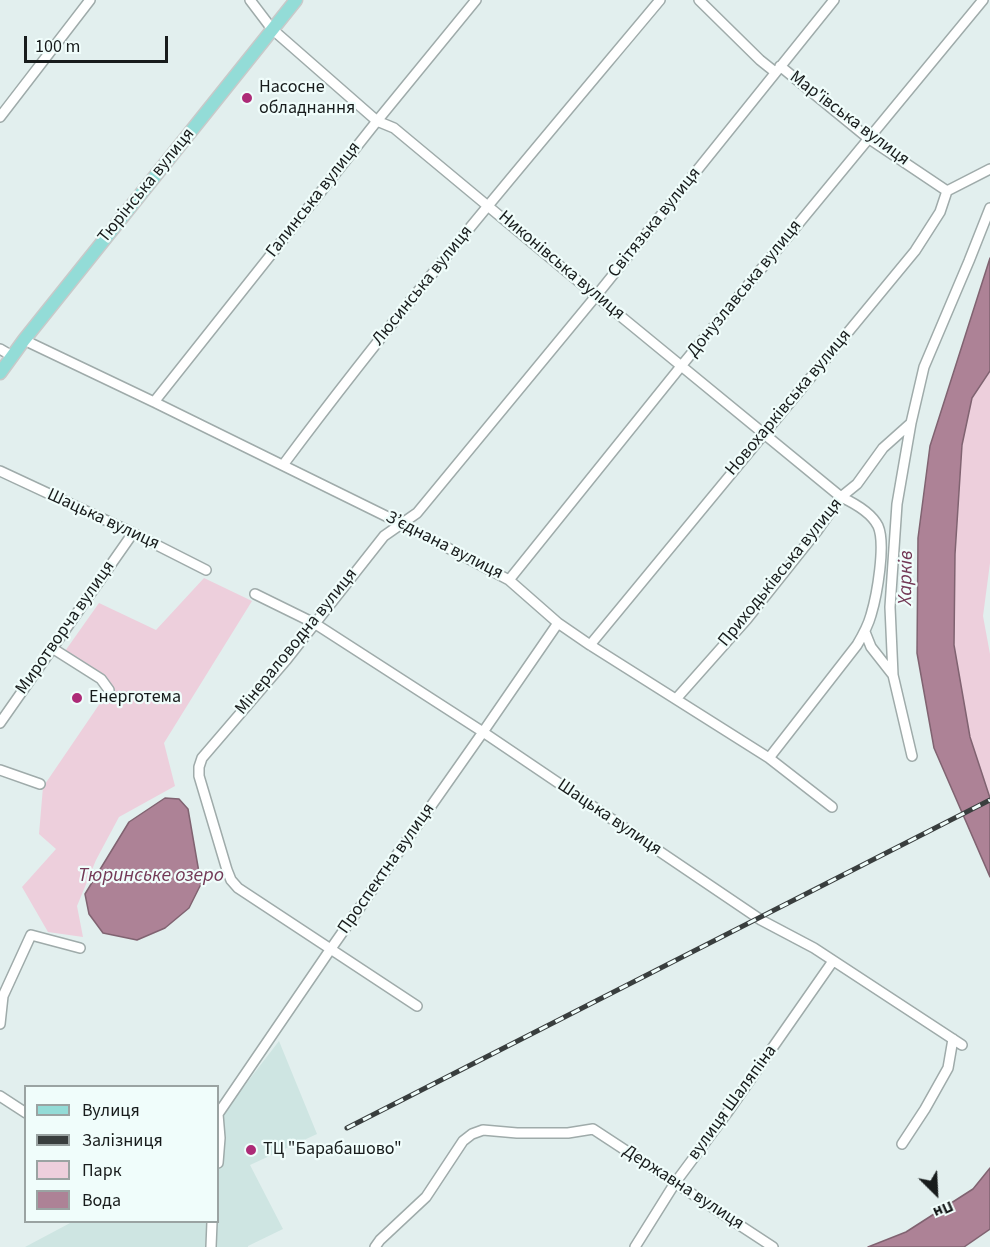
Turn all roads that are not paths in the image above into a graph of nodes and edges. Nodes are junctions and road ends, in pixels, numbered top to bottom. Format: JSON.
{"nodes":[{"id":1,"x":90,"y":0,"type":"edge"},
{"id":2,"x":250,"y":0,"type":"edge"},
{"id":3,"x":296,"y":0,"type":"edge"},
{"id":4,"x":476,"y":0,"type":"edge"},
{"id":5,"x":660,"y":0,"type":"edge"},
{"id":6,"x":699,"y":0,"type":"edge"},
{"id":7,"x":834,"y":0,"type":"edge"},
{"id":8,"x":983,"y":0,"type":"edge"},
{"id":9,"x":272,"y":29,"type":"junction"},
{"id":10,"x":777,"y":69,"type":"junction"},
{"id":11,"x":0,"y":117,"type":"edge"},
{"id":12,"x":377,"y":121,"type":"junction"},
{"id":13,"x":868,"y":138,"type":"junction"},
{"id":14,"x":990,"y":169,"type":"edge"},
{"id":15,"x":947,"y":191,"type":"junction"},
{"id":16,"x":488,"y":206,"type":"junction"},
{"id":17,"x":990,"y":208,"type":"edge"},
{"id":18,"x":596,"y":296,"type":"junction"},
{"id":19,"x":24,"y":340,"type":"junction"},
{"id":20,"x":0,"y":349,"type":"edge"},
{"id":21,"x":12,"y":356,"type":"junction"},
{"id":22,"x":682,"y":365,"type":"junction"},
{"id":23,"x":0,"y":373,"type":"edge"},
{"id":24,"x":154,"y":402,"type":"junction"},
{"id":25,"x":911,"y":423,"type":"junction"},
{"id":26,"x":764,"y":433,"type":"junction"},
{"id":27,"x":283,"y":465,"type":"junction"},
{"id":28,"x":0,"y":471,"type":"edge"},
{"id":29,"x":841,"y":497,"type":"junction"},
{"id":30,"x":402,"y":524,"type":"junction"},
{"id":31,"x":133,"y":533,"type":"junction"},
{"id":32,"x":206,"y":570,"type":"dead end"},
{"id":33,"x":509,"y":580,"type":"junction"},
{"id":34,"x":255,"y":594,"type":"dead end"},
{"id":35,"x":314,"y":623,"type":"junction"},
{"id":36,"x":558,"y":623,"type":"junction"},
{"id":37,"x":866,"y":632,"type":"junction"},
{"id":38,"x":590,"y":645,"type":"junction"},
{"id":39,"x":858,"y":645,"type":"junction"},
{"id":40,"x":871,"y":647,"type":"junction"},
{"id":41,"x":52,"y":648,"type":"junction"},
{"id":42,"x":893,"y":675,"type":"junction"},
{"id":43,"x":109,"y":690,"type":"dead end"},
{"id":44,"x":676,"y":699,"type":"junction"},
{"id":45,"x":0,"y":723,"type":"edge"},
{"id":46,"x":483,"y":732,"type":"junction"},
{"id":47,"x":912,"y":756,"type":"dead end"},
{"id":48,"x":770,"y":758,"type":"junction"},
{"id":49,"x":0,"y":770,"type":"edge"},
{"id":50,"x":40,"y":784,"type":"dead end"},
{"id":51,"x":832,"y":807,"type":"dead end"},
{"id":52,"x":80,"y":948,"type":"dead end"},
{"id":53,"x":330,"y":950,"type":"junction"},
{"id":54,"x":833,"y":961,"type":"junction"},
{"id":55,"x":417,"y":1006,"type":"dead end"},
{"id":56,"x":0,"y":1024,"type":"edge"},
{"id":57,"x":952,"y":1039,"type":"junction"},
{"id":58,"x":962,"y":1045,"type":"dead end"},
{"id":59,"x":0,"y":1096,"type":"edge"},
{"id":60,"x":24,"y":1112,"type":"edge"},
{"id":61,"x":219,"y":1113,"type":"edge"},
{"id":62,"x":219,"y":1126,"type":"edge"},
{"id":63,"x":902,"y":1144,"type":"dead end"},
{"id":64,"x":219,"y":1150,"type":"edge"},
{"id":65,"x":675,"y":1183,"type":"junction"},
{"id":66,"x":212,"y":1223,"type":"edge"},
{"id":67,"x":211,"y":1247,"type":"edge"},
{"id":68,"x":375,"y":1247,"type":"edge"},
{"id":69,"x":635,"y":1247,"type":"edge"},
{"id":70,"x":773,"y":1247,"type":"edge"}],
"edges":[{"from":1,"to":11,"type":"street"},
{"from":2,"to":9,"type":"street","name":"Никонівська вулиця"},
{"from":3,"to":9,"type":"main road","name":"Тюрінська вулиця"},
{"from":4,"to":12,"type":"street","name":"Галинська вулиця"},
{"from":5,"to":16,"type":"street","name":"Люсинська вулиця"},
{"from":6,"to":10,"type":"street","name":"Мар'ївська вулиця"},
{"from":7,"to":10,"type":"street","name":"Світязька вулиця"},
{"from":8,"to":13,"type":"street","name":"Донузлавська вулиця"},
{"from":9,"to":12,"type":"street","name":"Никонівська вулиця"},
{"from":9,"to":19,"type":"main road","name":"Тюрінська вулиця"},
{"from":10,"to":13,"type":"street","name":"Мар'ївська вулиця"},
{"from":10,"to":18,"type":"street","name":"Світязька вулиця"},
{"from":12,"to":16,"type":"street","name":"Никонівська вулиця"},
{"from":12,"to":24,"type":"street","name":"Галинська вулиця"},
{"from":13,"to":15,"type":"street","name":"Мар'ївська вулиця"},
{"from":13,"to":22,"type":"street","name":"Донузлавська вулиця"},
{"from":14,"to":15,"type":"street"},
{"from":15,"to":26,"type":"street","name":"Новохарківська вулиця"},
{"from":16,"to":18,"type":"street","name":"Никонівська вулиця"},
{"from":16,"to":27,"type":"street","name":"Люсинська вулиця"},
{"from":17,"to":25,"type":"street"},
{"from":18,"to":22,"type":"street","name":"Никонівська вулиця"},
{"from":18,"to":30,"type":"street","name":"Світязька вулиця"},
{"from":19,"to":21,"type":"main road","name":"Тюрінська вулиця"},
{"from":19,"to":24,"type":"street","name":"З’єднана вулиця"},
{"from":20,"to":21,"type":"street"},
{"from":21,"to":23,"type":"main road","name":"Тюрінська вулиця"},
{"from":22,"to":26,"type":"street","name":"Никонівська вулиця"},
{"from":22,"to":33,"type":"street","name":"Донузлавська вулиця"},
{"from":24,"to":27,"type":"street","name":"З’єднана вулиця"},
{"from":25,"to":29,"type":"street","name":"Приходьківська вулиця"},
{"from":25,"to":42,"type":"street"},
{"from":26,"to":29,"type":"street","name":"Никонівська вулиця"},
{"from":26,"to":38,"type":"street","name":"Новохарківська вулиця"},
{"from":27,"to":30,"type":"street","name":"З’єднана вулиця"},
{"from":28,"to":31,"type":"street","name":"Шацька вулиця"},
{"from":29,"to":37,"type":"street","name":"Никонівська вулиця"},
{"from":29,"to":44,"type":"street","name":"Приходьківська вулиця"},
{"from":30,"to":33,"type":"street","name":"З’єднана вулиця"},
{"from":30,"to":35,"type":"street","name":"Мінераловодна вулиця"},
{"from":31,"to":32,"type":"street","name":"Шацька вулиця"},
{"from":31,"to":41,"type":"street","name":"Миротворча вулиця"},
{"from":33,"to":36,"type":"street","name":"З’єднана вулиця"},
{"from":34,"to":35,"type":"street","name":"Шацька вулиця"},
{"from":35,"to":46,"type":"street","name":"Шацька вулиця"},
{"from":35,"to":53,"type":"street","name":"Мінераловодна вулиця"},
{"from":36,"to":38,"type":"street","name":"З’єднана вулиця"},
{"from":36,"to":46,"type":"street","name":"Проспектна вулиця"},
{"from":37,"to":39,"type":"street"},
{"from":37,"to":40,"type":"street"},
{"from":38,"to":44,"type":"street","name":"З’єднана вулиця"},
{"from":39,"to":40,"type":"street"},
{"from":39,"to":48,"type":"street"},
{"from":40,"to":42,"type":"street"},
{"from":41,"to":43,"type":"street"},
{"from":41,"to":45,"type":"street","name":"Миротворча вулиця"},
{"from":42,"to":47,"type":"street"},
{"from":44,"to":48,"type":"street","name":"З’єднана вулиця"},
{"from":46,"to":53,"type":"street","name":"Проспектна вулиця"},
{"from":46,"to":54,"type":"street","name":"Шацька вулиця"},
{"from":48,"to":51,"type":"street","name":"З’єднана вулиця"},
{"from":49,"to":50,"type":"street"},
{"from":52,"to":56,"type":"street"},
{"from":53,"to":55,"type":"street"},
{"from":53,"to":61,"type":"street","name":"Проспектна вулиця"},
{"from":54,"to":57,"type":"street","name":"Шацька вулиця"},
{"from":54,"to":65,"type":"street","name":"вулиця Шаляпіна"},
{"from":57,"to":58,"type":"street","name":"Шацька вулиця"},
{"from":57,"to":63,"type":"street"},
{"from":59,"to":60,"type":"street"},
{"from":62,"to":64,"type":"street"},
{"from":65,"to":68,"type":"street","name":"Державна вулиця"},
{"from":65,"to":69,"type":"street","name":"вулиця Шаляпіна"},
{"from":65,"to":70,"type":"street","name":"Державна вулиця"},
{"from":66,"to":67,"type":"street"}]}
